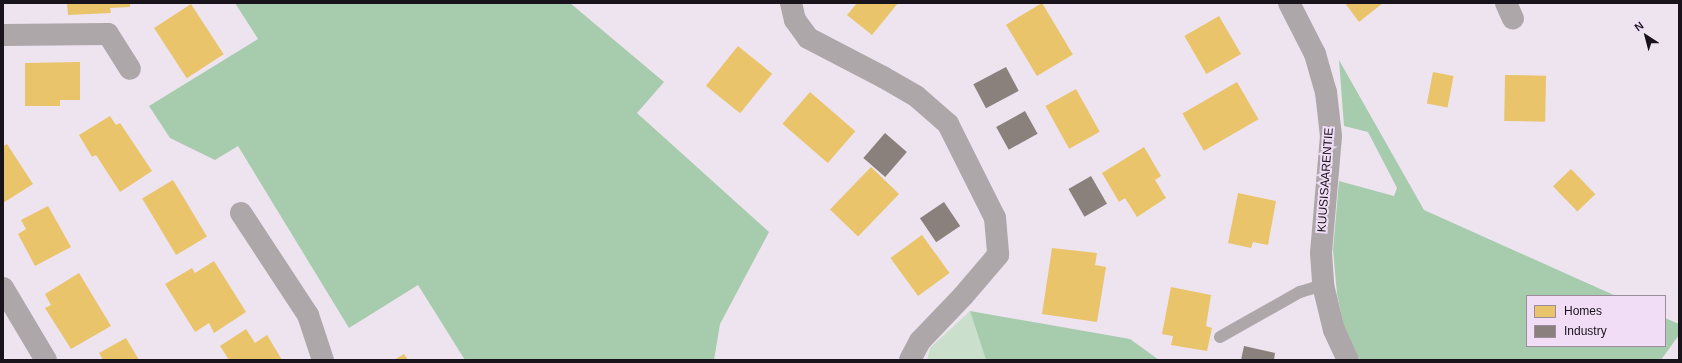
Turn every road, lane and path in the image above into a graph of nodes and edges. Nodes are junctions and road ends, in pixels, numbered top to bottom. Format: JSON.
{"nodes":[{"id":1,"x":791,"y":3,"type":"edge"},
{"id":2,"x":1289,"y":3,"type":"edge"},
{"id":3,"x":3,"y":35,"type":"edge"},
{"id":4,"x":130,"y":69,"type":"dead end"},
{"id":5,"x":241,"y":213,"type":"dead end"},
{"id":6,"x":1324,"y":285,"type":"junction"},
{"id":7,"x":3,"y":288,"type":"edge"},
{"id":8,"x":1220,"y":337,"type":"dead end"},
{"id":9,"x":46,"y":360,"type":"edge"},
{"id":10,"x":323,"y":360,"type":"edge"},
{"id":11,"x":910,"y":360,"type":"edge"},
{"id":12,"x":1348,"y":360,"type":"edge"}],
"edges":[{"from":1,"to":11,"type":"street"},
{"from":2,"to":6,"type":"street","name":"KUUSISAARENTIE"},
{"from":3,"to":4,"type":"street"},
{"from":5,"to":10,"type":"street"},
{"from":6,"to":8,"type":"lane"},
{"from":6,"to":12,"type":"street","name":"KUUSISAARENTIE"},
{"from":7,"to":9,"type":"street"}]}
